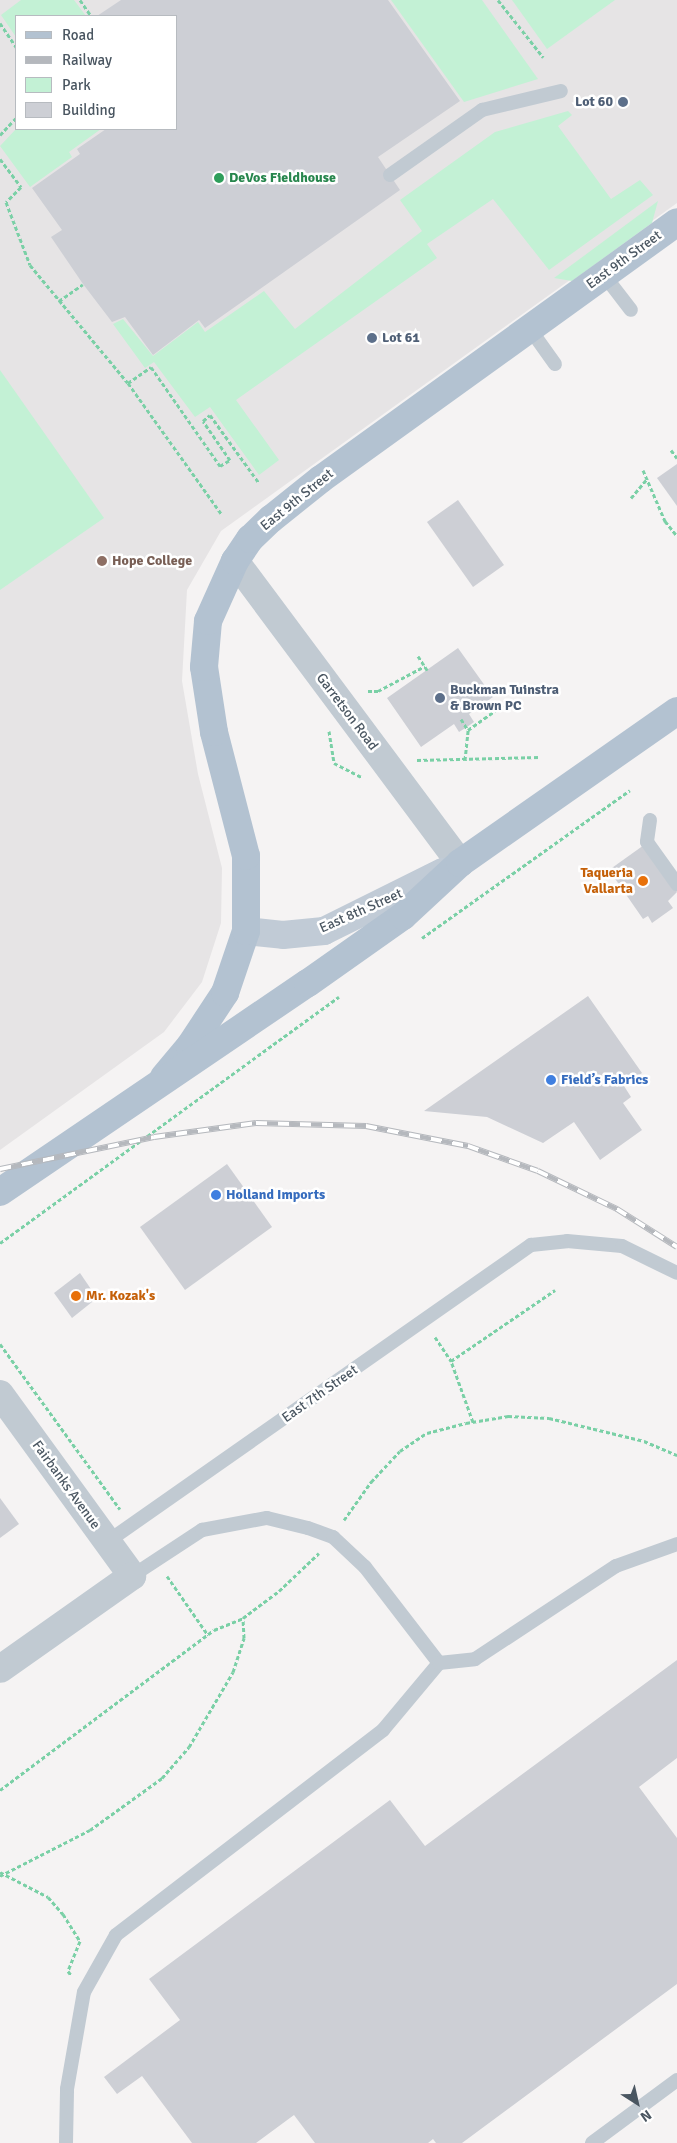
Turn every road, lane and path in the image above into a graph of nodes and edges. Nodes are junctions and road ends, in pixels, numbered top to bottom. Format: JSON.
{"nodes":[{"id":1,"x":80,"y":0,"type":"edge"},
{"id":2,"x":498,"y":0,"type":"edge"},
{"id":3,"x":90,"y":15,"type":"edge"},
{"id":4,"x":0,"y":23,"type":"edge"},
{"id":5,"x":15,"y":46,"type":"edge"},
{"id":6,"x":543,"y":56,"type":"dead end"},
{"id":7,"x":561,"y":91,"type":"dead end"},
{"id":8,"x":15,"y":119,"type":"edge"},
{"id":9,"x":0,"y":135,"type":"edge"},
{"id":10,"x":0,"y":159,"type":"edge"},
{"id":11,"x":390,"y":175,"type":"dead end"},
{"id":12,"x":677,"y":222,"type":"edge"},
{"id":13,"x":604,"y":275,"type":"junction"},
{"id":14,"x":83,"y":284,"type":"dead end"},
{"id":15,"x":58,"y":301,"type":"junction"},
{"id":16,"x":630,"y":310,"type":"dead end"},
{"id":17,"x":530,"y":329,"type":"junction"},
{"id":18,"x":556,"y":364,"type":"dead end"},
{"id":19,"x":128,"y":383,"type":"junction"},
{"id":20,"x":672,"y":450,"type":"dead end"},
{"id":21,"x":677,"y":458,"type":"edge"},
{"id":22,"x":643,"y":470,"type":"dead end"},
{"id":23,"x":648,"y":478,"type":"junction"},
{"id":24,"x":259,"y":483,"type":"dead end"},
{"id":25,"x":631,"y":498,"type":"dead end"},
{"id":26,"x":222,"y":515,"type":"dead end"},
{"id":27,"x":677,"y":536,"type":"edge"},
{"id":28,"x":235,"y":561,"type":"junction"},
{"id":29,"x":418,"y":656,"type":"dead end"},
{"id":30,"x":424,"y":666,"type":"junction"},
{"id":31,"x":427,"y":670,"type":"dead end"},
{"id":32,"x":368,"y":691,"type":"dead end"},
{"id":33,"x":502,"y":705,"type":"dead end"},
{"id":34,"x":677,"y":711,"type":"edge"},
{"id":35,"x":337,"y":717,"type":"junction"},
{"id":36,"x":461,"y":719,"type":"dead end"},
{"id":37,"x":468,"y":730,"type":"junction"},
{"id":38,"x":540,"y":757,"type":"dead end"},
{"id":39,"x":411,"y":760,"type":"dead end"},
{"id":40,"x":466,"y":760,"type":"junction"},
{"id":41,"x":366,"y":777,"type":"dead end"},
{"id":42,"x":630,"y":790,"type":"dead end"},
{"id":43,"x":650,"y":820,"type":"dead end"},
{"id":44,"x":460,"y":863,"type":"junction"},
{"id":45,"x":677,"y":884,"type":"edge"},
{"id":46,"x":246,"y":931,"type":"junction"},
{"id":47,"x":418,"y":940,"type":"dead end"},
{"id":48,"x":346,"y":992,"type":"dead end"},
{"id":49,"x":164,"y":1077,"type":"junction"},
{"id":50,"x":0,"y":1192,"type":"edge"},
{"id":51,"x":0,"y":1243,"type":"edge"},
{"id":52,"x":677,"y":1273,"type":"edge"},
{"id":53,"x":555,"y":1290,"type":"dead end"},
{"id":54,"x":424,"y":1321,"type":"junction"},
{"id":55,"x":0,"y":1344,"type":"edge"},
{"id":56,"x":451,"y":1361,"type":"junction"},
{"id":57,"x":0,"y":1394,"type":"edge"},
{"id":58,"x":473,"y":1422,"type":"junction"},
{"id":59,"x":677,"y":1455,"type":"edge"},
{"id":60,"x":132,"y":1525,"type":"junction"},
{"id":61,"x":333,"y":1537,"type":"junction"},
{"id":62,"x":107,"y":1542,"type":"junction"},
{"id":63,"x":677,"y":1544,"type":"edge"},
{"id":64,"x":155,"y":1558,"type":"junction"},
{"id":65,"x":132,"y":1576,"type":"junction"},
{"id":66,"x":243,"y":1618,"type":"junction"},
{"id":67,"x":208,"y":1635,"type":"junction"},
{"id":68,"x":439,"y":1663,"type":"junction"},
{"id":69,"x":0,"y":1668,"type":"edge"},
{"id":70,"x":0,"y":1790,"type":"edge"},
{"id":71,"x":1,"y":1874,"type":"edge"},
{"id":72,"x":84,"y":1992,"type":"junction"},
{"id":73,"x":677,"y":2080,"type":"edge"},
{"id":74,"x":66,"y":2143,"type":"edge"},
{"id":75,"x":592,"y":2143,"type":"edge"}],
"edges":[{"from":1,"to":3,"type":"path"},
{"from":2,"to":6,"type":"path"},
{"from":4,"to":5,"type":"path"},
{"from":7,"to":11,"type":"lane"},
{"from":8,"to":9,"type":"path"},
{"from":10,"to":15,"type":"path"},
{"from":12,"to":13,"type":"main road","name":"East 9th Street"},
{"from":13,"to":16,"type":"lane"},
{"from":13,"to":17,"type":"main road","name":"East 9th Street"},
{"from":14,"to":15,"type":"path"},
{"from":15,"to":19,"type":"path"},
{"from":17,"to":18,"type":"lane"},
{"from":17,"to":28,"type":"main road","name":"East 9th Street"},
{"from":19,"to":24,"type":"path"},
{"from":19,"to":26,"type":"path"},
{"from":20,"to":21,"type":"path"},
{"from":22,"to":23,"type":"path"},
{"from":23,"to":25,"type":"path"},
{"from":23,"to":27,"type":"path"},
{"from":28,"to":35,"type":"street","name":"Garretson Road"},
{"from":28,"to":46,"type":"main road","name":"East 9th Street"},
{"from":29,"to":30,"type":"path"},
{"from":30,"to":31,"type":"path"},
{"from":30,"to":32,"type":"path"},
{"from":33,"to":37,"type":"path"},
{"from":34,"to":44,"type":"main road","name":"East 8th Street"},
{"from":35,"to":41,"type":"path"},
{"from":35,"to":44,"type":"street","name":"Garretson Road"},
{"from":36,"to":37,"type":"path"},
{"from":37,"to":40,"type":"path"},
{"from":38,"to":40,"type":"path"},
{"from":39,"to":40,"type":"path"},
{"from":42,"to":47,"type":"path"},
{"from":43,"to":45,"type":"lane"},
{"from":44,"to":46,"type":"main road","name":"East 8th Street"},
{"from":44,"to":49,"type":"main road","name":"East 8th Street"},
{"from":46,"to":49,"type":"main road","name":"East 8th Street"},
{"from":48,"to":51,"type":"path"},
{"from":49,"to":50,"type":"main road","name":"East 8th Street"},
{"from":52,"to":54,"type":"lane","name":"East 7th Street"},
{"from":53,"to":56,"type":"path"},
{"from":54,"to":56,"type":"path"},
{"from":54,"to":60,"type":"lane","name":"East 7th Street"},
{"from":55,"to":60,"type":"path"},
{"from":56,"to":58,"type":"path"},
{"from":57,"to":62,"type":"street","name":"Fairbanks Avenue"},
{"from":58,"to":59,"type":"path"},
{"from":58,"to":61,"type":"path"},
{"from":60,"to":62,"type":"lane","name":"East 7th Street"},
{"from":61,"to":64,"type":"lane"},
{"from":61,"to":66,"type":"path"},
{"from":61,"to":68,"type":"lane"},
{"from":62,"to":65,"type":"street","name":"Fairbanks Avenue"},
{"from":63,"to":68,"type":"lane"},
{"from":64,"to":65,"type":"lane"},
{"from":64,"to":67,"type":"path"},
{"from":65,"to":69,"type":"street"},
{"from":66,"to":67,"type":"path"},
{"from":66,"to":71,"type":"path"},
{"from":67,"to":70,"type":"path"},
{"from":68,"to":72,"type":"lane"},
{"from":71,"to":72,"type":"path"},
{"from":72,"to":74,"type":"lane"},
{"from":73,"to":75,"type":"lane"}]}
